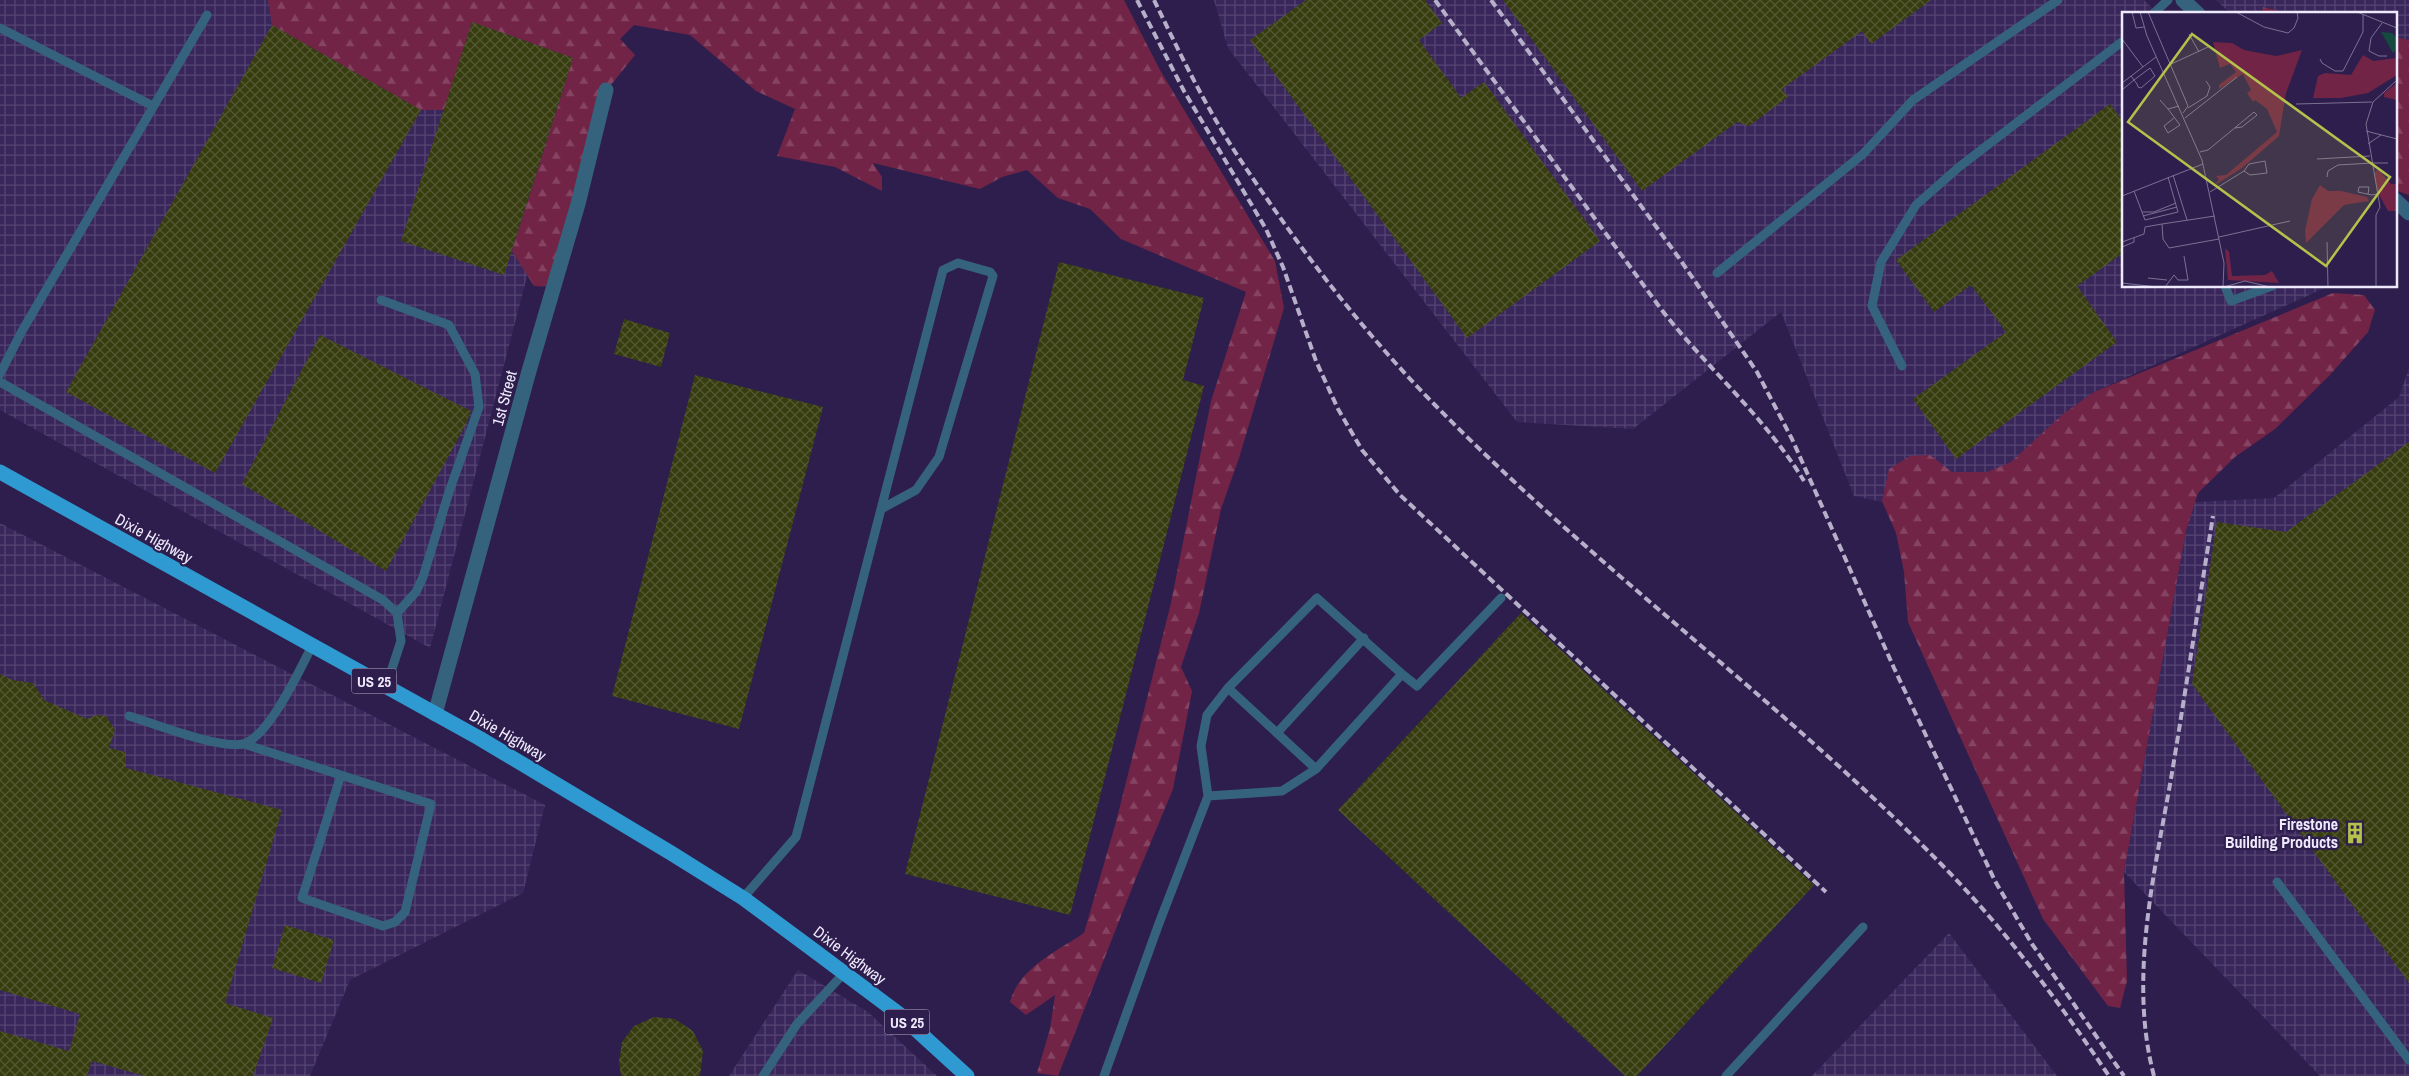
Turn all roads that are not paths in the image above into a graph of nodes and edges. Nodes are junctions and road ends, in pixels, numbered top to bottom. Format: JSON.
{"nodes":[{"id":1,"x":2058,"y":0,"type":"edge"},
{"id":2,"x":2168,"y":0,"type":"edge"},
{"id":3,"x":2183,"y":0,"type":"edge"},
{"id":4,"x":2155,"y":12,"type":"edge"},
{"id":5,"x":2196,"y":12,"type":"edge"},
{"id":6,"x":207,"y":15,"type":"dead end"},
{"id":7,"x":0,"y":28,"type":"edge"},
{"id":8,"x":2122,"y":42,"type":"edge"},
{"id":9,"x":606,"y":90,"type":"dead end"},
{"id":10,"x":153,"y":106,"type":"junction"},
{"id":11,"x":1717,"y":273,"type":"dead end"},
{"id":12,"x":2226,"y":288,"type":"edge"},
{"id":13,"x":2267,"y":288,"type":"edge"},
{"id":14,"x":381,"y":300,"type":"dead end"},
{"id":15,"x":1902,"y":366,"type":"dead end"},
{"id":16,"x":0,"y":374,"type":"edge"},
{"id":17,"x":0,"y":382,"type":"edge"},
{"id":18,"x":0,"y":472,"type":"edge"},
{"id":19,"x":883,"y":508,"type":"junction"},
{"id":20,"x":1501,"y":598,"type":"dead end"},
{"id":21,"x":397,"y":614,"type":"junction"},
{"id":22,"x":1364,"y":638,"type":"junction"},
{"id":23,"x":312,"y":646,"type":"junction"},
{"id":24,"x":1402,"y":674,"type":"junction"},
{"id":25,"x":386,"y":687,"type":"junction"},
{"id":26,"x":1228,"y":688,"type":"junction"},
{"id":27,"x":435,"y":714,"type":"junction"},
{"id":28,"x":129,"y":716,"type":"dead end"},
{"id":29,"x":1277,"y":732,"type":"junction"},
{"id":30,"x":244,"y":744,"type":"junction"},
{"id":31,"x":1316,"y":769,"type":"junction"},
{"id":32,"x":341,"y":775,"type":"junction"},
{"id":33,"x":1208,"y":796,"type":"junction"},
{"id":34,"x":2277,"y":882,"type":"dead end"},
{"id":35,"x":743,"y":898,"type":"junction"},
{"id":36,"x":1863,"y":927,"type":"dead end"},
{"id":37,"x":844,"y":972,"type":"junction"},
{"id":38,"x":2409,"y":1060,"type":"edge"},
{"id":39,"x":763,"y":1076,"type":"edge"},
{"id":40,"x":967,"y":1076,"type":"edge"},
{"id":41,"x":1104,"y":1076,"type":"edge"},
{"id":42,"x":1726,"y":1076,"type":"edge"}],
"edges":[{"from":1,"to":11,"type":"lane"},
{"from":2,"to":4,"type":"lane"},
{"from":3,"to":5,"type":"street"},
{"from":6,"to":10,"type":"lane"},
{"from":7,"to":10,"type":"lane"},
{"from":8,"to":15,"type":"lane"},
{"from":9,"to":27,"type":"street","name":"1st Street"},
{"from":10,"to":16,"type":"lane"},
{"from":12,"to":13,"type":"lane"},
{"from":14,"to":21,"type":"lane"},
{"from":17,"to":21,"type":"lane"},
{"from":18,"to":23,"type":"main road","name":"Dixie Highway","number":"US 25"},
{"from":19,"to":19,"type":"lane"},
{"from":19,"to":35,"type":"lane"},
{"from":20,"to":24,"type":"lane"},
{"from":21,"to":25,"type":"lane"},
{"from":22,"to":24,"type":"lane"},
{"from":22,"to":26,"type":"lane"},
{"from":22,"to":29,"type":"lane"},
{"from":23,"to":25,"type":"main road","name":"Dixie Highway","number":"US 25"},
{"from":23,"to":30,"type":"lane"},
{"from":24,"to":31,"type":"lane"},
{"from":25,"to":27,"type":"main road","name":"Dixie Highway","number":"US 25"},
{"from":26,"to":29,"type":"lane"},
{"from":26,"to":33,"type":"lane"},
{"from":27,"to":35,"type":"main road","name":"Dixie Highway","number":"US 25"},
{"from":28,"to":30,"type":"lane"},
{"from":29,"to":31,"type":"lane"},
{"from":30,"to":32,"type":"lane"},
{"from":31,"to":33,"type":"lane"},
{"from":32,"to":32,"type":"lane"},
{"from":33,"to":41,"type":"lane"},
{"from":34,"to":38,"type":"lane"},
{"from":35,"to":37,"type":"main road","name":"Dixie Highway","number":"US 25"},
{"from":36,"to":42,"type":"lane"},
{"from":37,"to":39,"type":"lane"},
{"from":37,"to":40,"type":"main road","name":"Dixie Highway","number":"US 25"}]}
